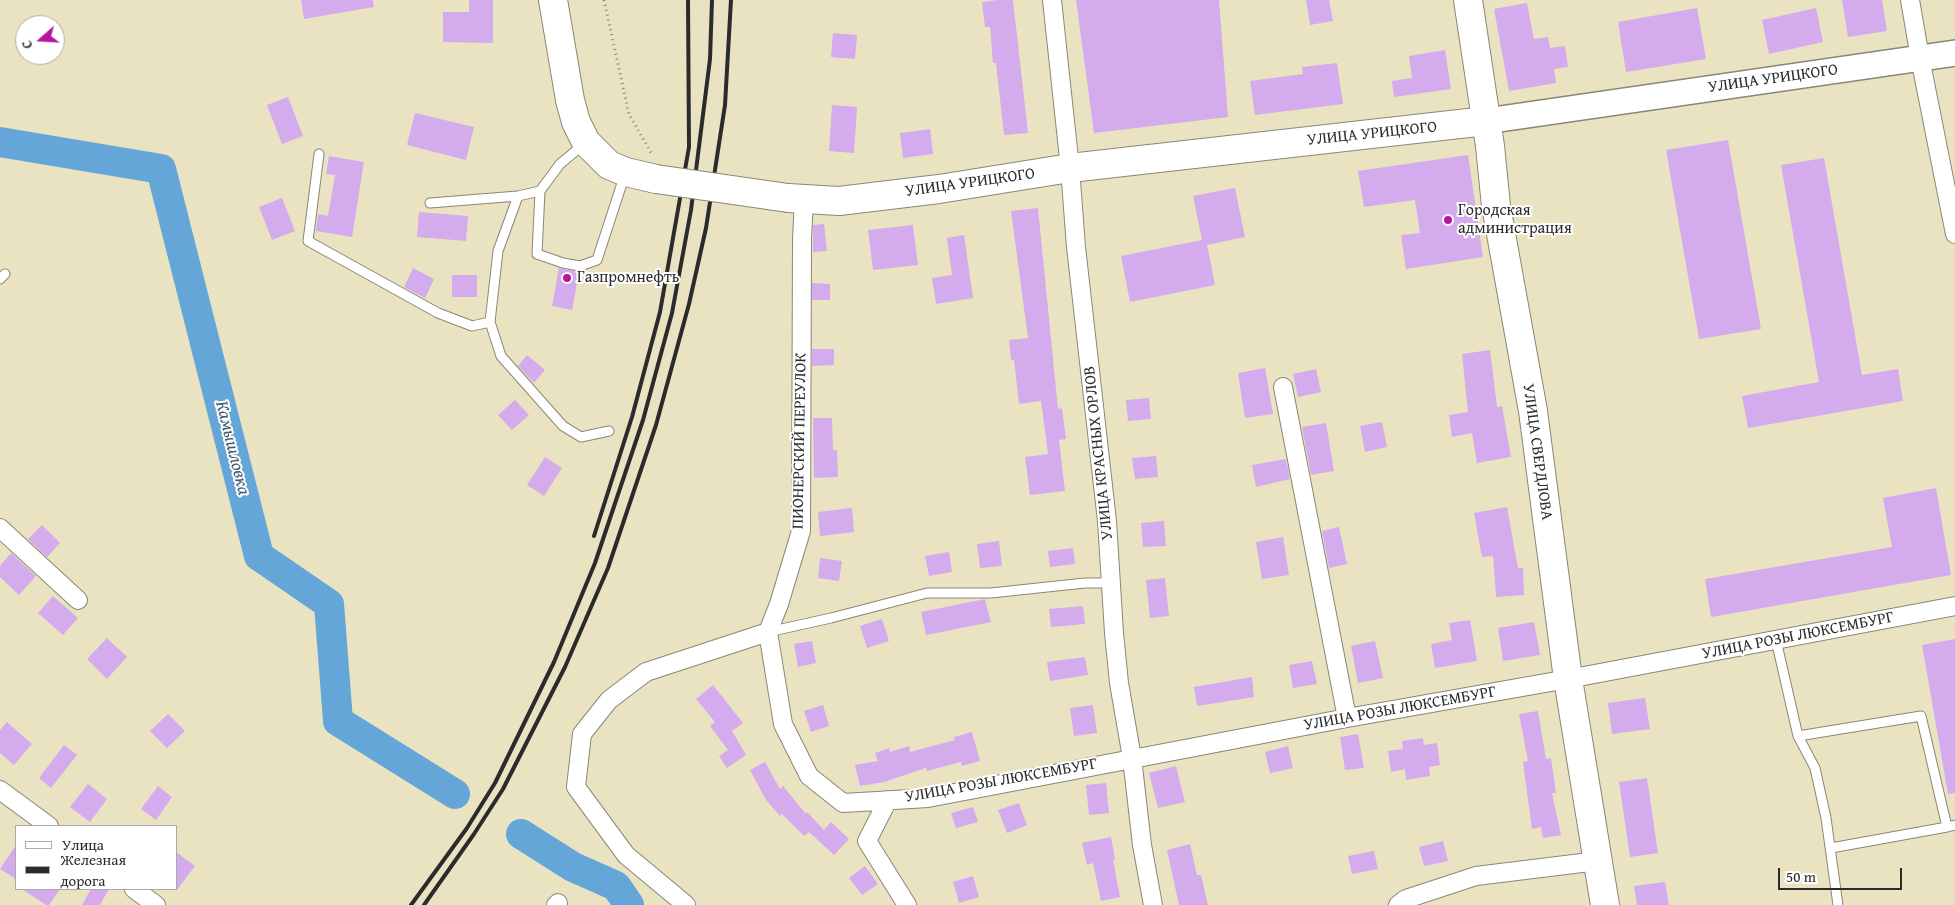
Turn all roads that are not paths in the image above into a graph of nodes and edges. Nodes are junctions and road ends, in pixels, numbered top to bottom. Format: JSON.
{"nodes":[{"id":1,"x":552,"y":0,"type":"edge"},
{"id":2,"x":1052,"y":0,"type":"edge"},
{"id":3,"x":1468,"y":0,"type":"edge"},
{"id":4,"x":1910,"y":0,"type":"edge"},
{"id":5,"x":1955,"y":53,"type":"edge"},
{"id":6,"x":1920,"y":58,"type":"junction"},
{"id":7,"x":1486,"y":121,"type":"junction"},
{"id":8,"x":586,"y":142,"type":"junction"},
{"id":9,"x":319,"y":154,"type":"dead end"},
{"id":10,"x":1070,"y":168,"type":"junction"},
{"id":11,"x":626,"y":172,"type":"junction"},
{"id":12,"x":540,"y":191,"type":"junction"},
{"id":13,"x":518,"y":196,"type":"junction"},
{"id":14,"x":796,"y":199,"type":"junction"},
{"id":15,"x":430,"y":203,"type":"dead end"},
{"id":16,"x":1955,"y":234,"type":"edge"},
{"id":17,"x":490,"y":322,"type":"junction"},
{"id":18,"x":1283,"y":388,"type":"dead end"},
{"id":19,"x":609,"y":431,"type":"dead end"},
{"id":20,"x":0,"y":528,"type":"edge"},
{"id":21,"x":1112,"y":583,"type":"junction"},
{"id":22,"x":78,"y":600,"type":"dead end"},
{"id":23,"x":1955,"y":606,"type":"edge"},
{"id":24,"x":768,"y":632,"type":"junction"},
{"id":25,"x":1776,"y":640,"type":"junction"},
{"id":26,"x":1568,"y":679,"type":"junction"},
{"id":27,"x":1347,"y":718,"type":"junction"},
{"id":28,"x":1798,"y":736,"type":"junction"},
{"id":29,"x":1132,"y":758,"type":"junction"},
{"id":30,"x":0,"y":790,"type":"edge"},
{"id":31,"x":888,"y":800,"type":"junction"},
{"id":32,"x":48,"y":825,"type":"edge"},
{"id":33,"x":1951,"y":826,"type":"edge"},
{"id":34,"x":1831,"y":848,"type":"junction"},
{"id":35,"x":1598,"y":861,"type":"junction"},
{"id":36,"x":135,"y":890,"type":"edge"},
{"id":37,"x":156,"y":905,"type":"edge"},
{"id":38,"x":686,"y":905,"type":"edge"},
{"id":39,"x":907,"y":905,"type":"edge"},
{"id":40,"x":1153,"y":905,"type":"edge"},
{"id":41,"x":1398,"y":905,"type":"edge"},
{"id":42,"x":1605,"y":905,"type":"edge"},
{"id":43,"x":1838,"y":905,"type":"edge"}],
"edges":[{"from":1,"to":8,"type":"main road"},
{"from":2,"to":10,"type":"street","name":"УЛИЦА КРАСНЫХ ОРЛОВ"},
{"from":3,"to":7,"type":"main road","name":"УЛИЦА СВЕРДЛОВА"},
{"from":4,"to":6,"type":"street"},
{"from":5,"to":6,"type":"main road","name":"УЛИЦА УРИЦКОГО"},
{"from":6,"to":7,"type":"main road","name":"УЛИЦА УРИЦКОГО"},
{"from":6,"to":16,"type":"street"},
{"from":7,"to":10,"type":"main road","name":"УЛИЦА УРИЦКОГО"},
{"from":7,"to":26,"type":"main road","name":"УЛИЦА СВЕРДЛОВА"},
{"from":8,"to":11,"type":"main road"},
{"from":8,"to":12,"type":"lane"},
{"from":9,"to":17,"type":"lane"},
{"from":10,"to":14,"type":"main road","name":"УЛИЦА УРИЦКОГО"},
{"from":10,"to":21,"type":"street","name":"УЛИЦА КРАСНЫХ ОРЛОВ"},
{"from":11,"to":12,"type":"lane"},
{"from":11,"to":14,"type":"main road","name":"УЛИЦА УРИЦКОГО","bridge":true},
{"from":12,"to":13,"type":"lane"},
{"from":13,"to":15,"type":"lane"},
{"from":13,"to":17,"type":"lane"},
{"from":14,"to":24,"type":"street","name":"ПИОНЕРСКИЙ ПЕРЕУЛОК"},
{"from":17,"to":19,"type":"lane"},
{"from":18,"to":27,"type":"street"},
{"from":20,"to":22,"type":"street"},
{"from":21,"to":24,"type":"lane"},
{"from":21,"to":29,"type":"street","name":"УЛИЦА КРАСНЫХ ОРЛОВ"},
{"from":23,"to":25,"type":"street","name":"УЛИЦА РОЗЫ ЛЮКСЕМБУРГ"},
{"from":24,"to":31,"type":"street","name":"УЛИЦА РОЗЫ ЛЮКСЕМБУРГ"},
{"from":24,"to":38,"type":"street"},
{"from":25,"to":26,"type":"street","name":"УЛИЦА РОЗЫ ЛЮКСЕМБУРГ"},
{"from":25,"to":28,"type":"lane"},
{"from":26,"to":27,"type":"street","name":"УЛИЦА РОЗЫ ЛЮКСЕМБУРГ"},
{"from":26,"to":35,"type":"main road","name":"УЛИЦА СВЕРДЛОВА"},
{"from":27,"to":29,"type":"street","name":"УЛИЦА РОЗЫ ЛЮКСЕМБУРГ"},
{"from":28,"to":33,"type":"lane"},
{"from":28,"to":34,"type":"lane"},
{"from":29,"to":31,"type":"street","name":"УЛИЦА РОЗЫ ЛЮКСЕМБУРГ"},
{"from":29,"to":40,"type":"street","name":"УЛИЦА КРАСНЫХ ОРЛОВ"},
{"from":30,"to":32,"type":"street"},
{"from":31,"to":39,"type":"street"},
{"from":33,"to":34,"type":"lane"},
{"from":34,"to":43,"type":"lane"},
{"from":35,"to":41,"type":"street"},
{"from":35,"to":42,"type":"main road","name":"УЛИЦА СВЕРДЛОВА"},
{"from":36,"to":37,"type":"street"}]}
